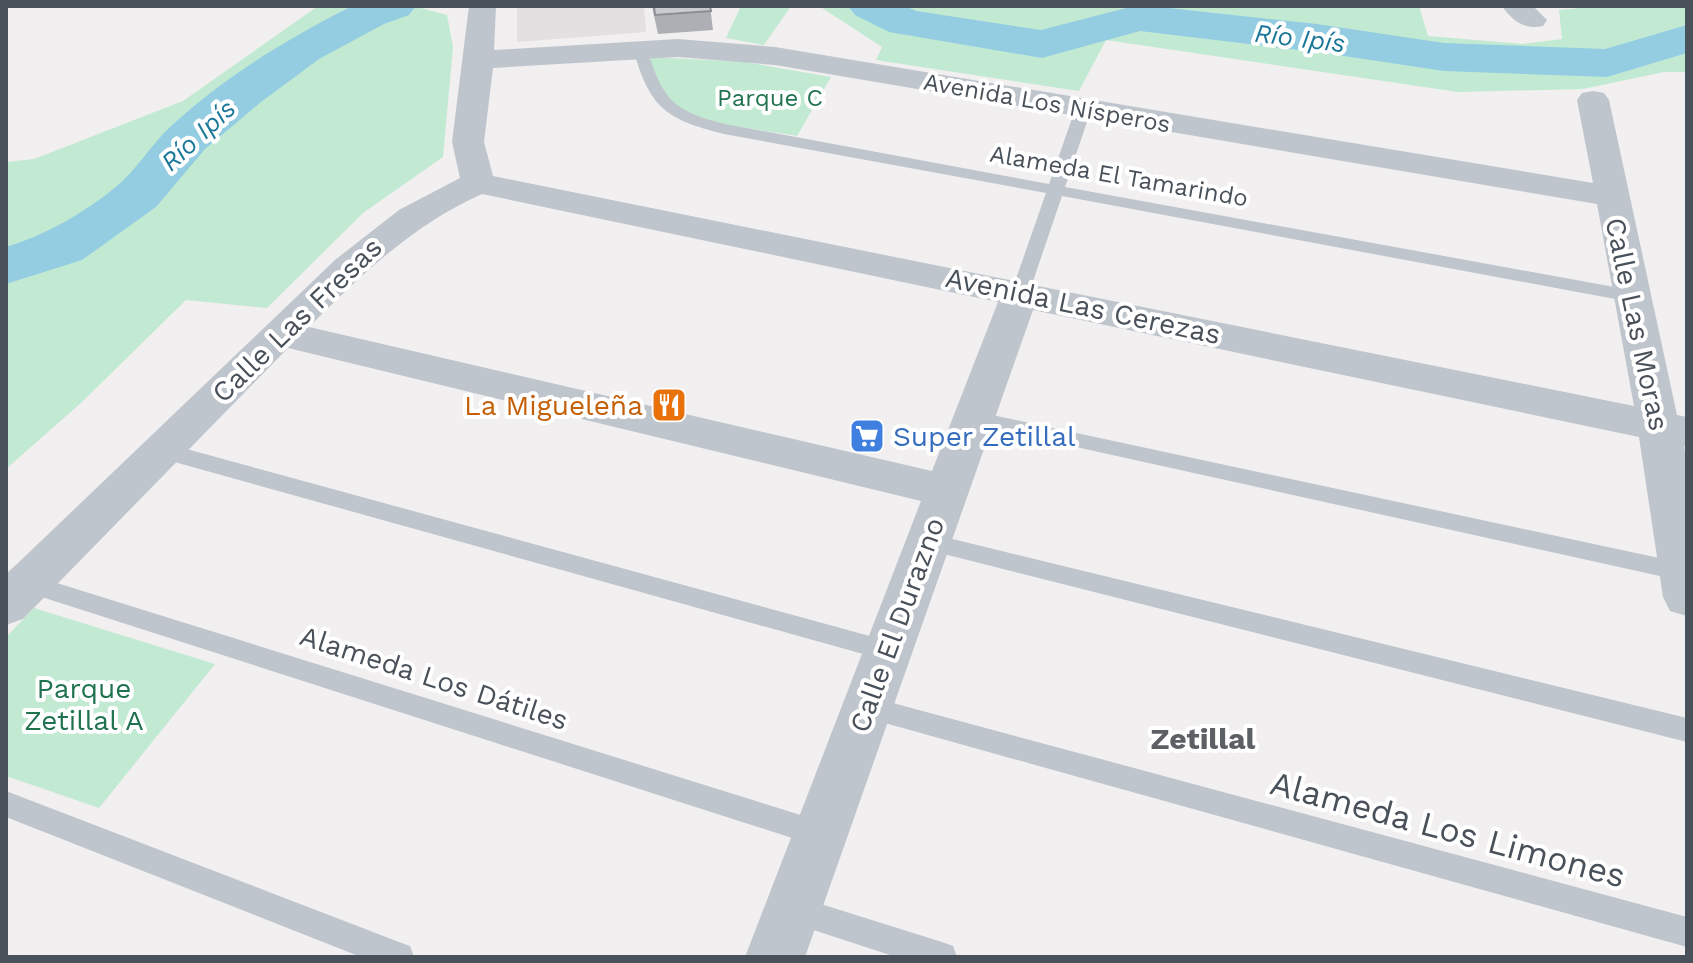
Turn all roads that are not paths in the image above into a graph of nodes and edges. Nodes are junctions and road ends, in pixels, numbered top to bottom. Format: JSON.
{"nodes":[{"id":1,"x":482,"y":7,"type":"edge"},
{"id":2,"x":640,"y":49,"type":"junction"},
{"id":3,"x":479,"y":60,"type":"junction"},
{"id":4,"x":1593,"y":100,"type":"dead end"},
{"id":5,"x":1083,"y":110,"type":"junction"},
{"id":6,"x":478,"y":183,"type":"junction"},
{"id":7,"x":1056,"y":188,"type":"junction"},
{"id":8,"x":1611,"y":196,"type":"junction"},
{"id":9,"x":1020,"y":293,"type":"junction"},
{"id":10,"x":1631,"y":296,"type":"junction"},
{"id":11,"x":280,"y":333,"type":"junction"},
{"id":12,"x":974,"y":418,"type":"junction"},
{"id":13,"x":1673,"y":430,"type":"edge"},
{"id":14,"x":161,"y":450,"type":"junction"},
{"id":15,"x":947,"y":491,"type":"junction"},
{"id":16,"x":928,"y":542,"type":"junction"},
{"id":17,"x":1686,"y":581,"type":"edge"},
{"id":18,"x":17,"y":594,"type":"edge"},
{"id":19,"x":888,"y":651,"type":"junction"},
{"id":20,"x":867,"y":707,"type":"junction"},
{"id":21,"x":1687,"y":730,"type":"edge"},
{"id":22,"x":6,"y":804,"type":"edge"},
{"id":23,"x":820,"y":834,"type":"junction"},
{"id":24,"x":792,"y":909,"type":"junction"},
{"id":25,"x":1687,"y":932,"type":"edge"},
{"id":26,"x":399,"y":957,"type":"edge"},
{"id":27,"x":775,"y":957,"type":"edge"},
{"id":28,"x":942,"y":957,"type":"edge"}],
"edges":[{"from":1,"to":3,"type":"street"},
{"from":2,"to":3,"type":"street","name":"Avenida Los Nísperos"},
{"from":2,"to":5,"type":"street","name":"Avenida Los Nísperos"},
{"from":2,"to":7,"type":"lane","name":"Alameda El Tamarindo"},
{"from":3,"to":6,"type":"street"},
{"from":4,"to":8,"type":"street","name":"Calle Las Moras"},
{"from":5,"to":7,"type":"lane"},
{"from":5,"to":8,"type":"street","name":"Avenida Los Nísperos"},
{"from":6,"to":9,"type":"street","name":"Avenida Las Cerezas"},
{"from":6,"to":11,"type":"street","name":"Calle Las Fresas"},
{"from":7,"to":9,"type":"lane"},
{"from":7,"to":10,"type":"lane","name":"Alameda El Tamarindo"},
{"from":8,"to":10,"type":"street","name":"Calle Las Moras"},
{"from":9,"to":12,"type":"street","name":"Calle El Durazno"},
{"from":9,"to":13,"type":"street","name":"Avenida Las Cerezas"},
{"from":10,"to":13,"type":"street","name":"Calle Las Moras"},
{"from":11,"to":14,"type":"street","name":"Calle Las Fresas"},
{"from":11,"to":15,"type":"street"},
{"from":12,"to":15,"type":"street","name":"Calle El Durazno"},
{"from":12,"to":17,"type":"lane"},
{"from":13,"to":17,"type":"street","name":"Calle Las Moras"},
{"from":14,"to":18,"type":"street","name":"Calle Las Fresas"},
{"from":14,"to":19,"type":"lane"},
{"from":15,"to":16,"type":"street","name":"Calle El Durazno"},
{"from":16,"to":19,"type":"street","name":"Calle El Durazno"},
{"from":16,"to":21,"type":"lane"},
{"from":18,"to":23,"type":"lane","name":"Alameda Los Dátiles"},
{"from":19,"to":20,"type":"street","name":"Calle El Durazno"},
{"from":20,"to":23,"type":"street","name":"Calle El Durazno"},
{"from":20,"to":25,"type":"lane","name":"Alameda Los Limones"},
{"from":22,"to":26,"type":"lane"},
{"from":23,"to":24,"type":"street","name":"Calle El Durazno"},
{"from":24,"to":27,"type":"street","name":"Calle El Durazno"},
{"from":24,"to":28,"type":"lane"}]}
